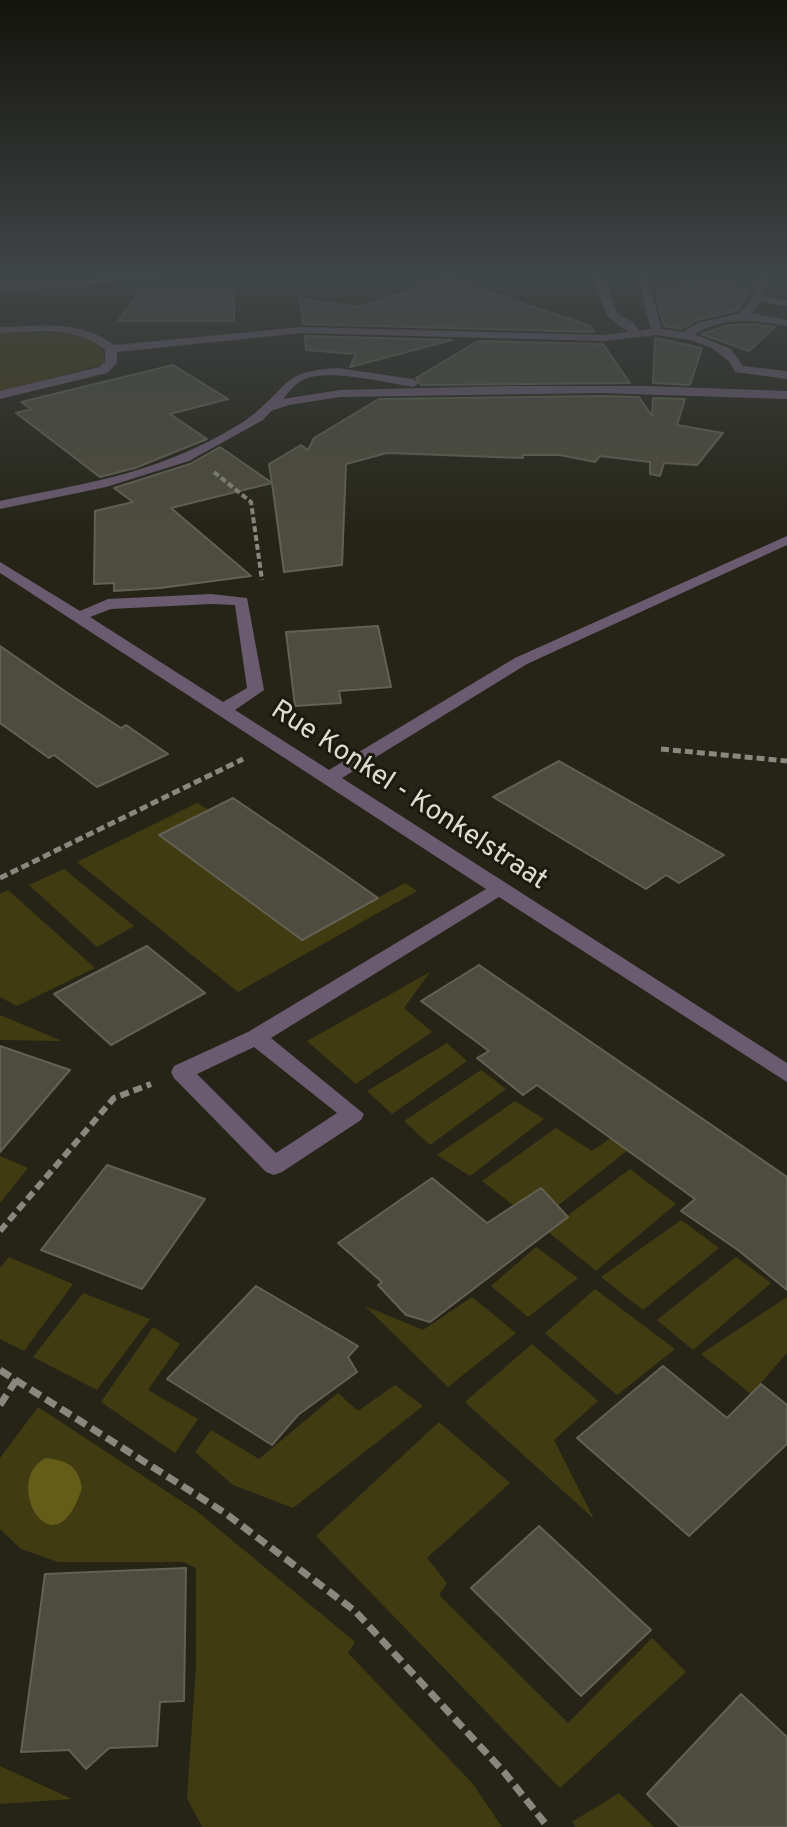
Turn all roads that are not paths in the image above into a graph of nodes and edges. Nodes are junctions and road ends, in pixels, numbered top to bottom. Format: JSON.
{"nodes":[{"id":1,"x":111,"y":361,"type":"edge"},
{"id":2,"x":735,"y":361,"type":"edge"},
{"id":3,"x":731,"y":374,"type":"junction"},
{"id":4,"x":787,"y":375,"type":"edge"},
{"id":5,"x":480,"y":388,"type":"junction"},
{"id":6,"x":700,"y":390,"type":"junction"},
{"id":7,"x":0,"y":395,"type":"edge"},
{"id":8,"x":787,"y":395,"type":"edge"},
{"id":9,"x":268,"y":408,"type":"junction"},
{"id":10,"x":0,"y":505,"type":"edge"},
{"id":11,"x":787,"y":540,"type":"edge"},
{"id":12,"x":0,"y":566,"type":"edge"},
{"id":13,"x":78,"y":617,"type":"junction"},
{"id":14,"x":222,"y":710,"type":"junction"},
{"id":15,"x":328,"y":779,"type":"junction"},
{"id":16,"x":499,"y":889,"type":"junction"},
{"id":17,"x":256,"y":1037,"type":"junction"},
{"id":18,"x":787,"y":1074,"type":"edge"}],
"edges":[{"from":1,"to":7,"type":"street"},
{"from":2,"to":3,"type":"street"},
{"from":3,"to":4,"type":"street"},
{"from":3,"to":6,"type":"street"},
{"from":5,"to":6,"type":"street"},
{"from":5,"to":9,"type":"street"},
{"from":5,"to":9,"type":"street"},
{"from":6,"to":8,"type":"street"},
{"from":9,"to":10,"type":"street"},
{"from":11,"to":15,"type":"street"},
{"from":12,"to":13,"type":"street","name":"Rue Konkel - Konkelstraat"},
{"from":13,"to":14,"type":"street","name":"Rue Konkel - Konkelstraat"},
{"from":13,"to":14,"type":"street"},
{"from":14,"to":15,"type":"street","name":"Rue Konkel - Konkelstraat"},
{"from":15,"to":16,"type":"street","name":"Rue Konkel - Konkelstraat"},
{"from":16,"to":17,"type":"street"},
{"from":16,"to":18,"type":"street","name":"Rue Konkel - Konkelstraat"},
{"from":17,"to":17,"type":"street"}]}
